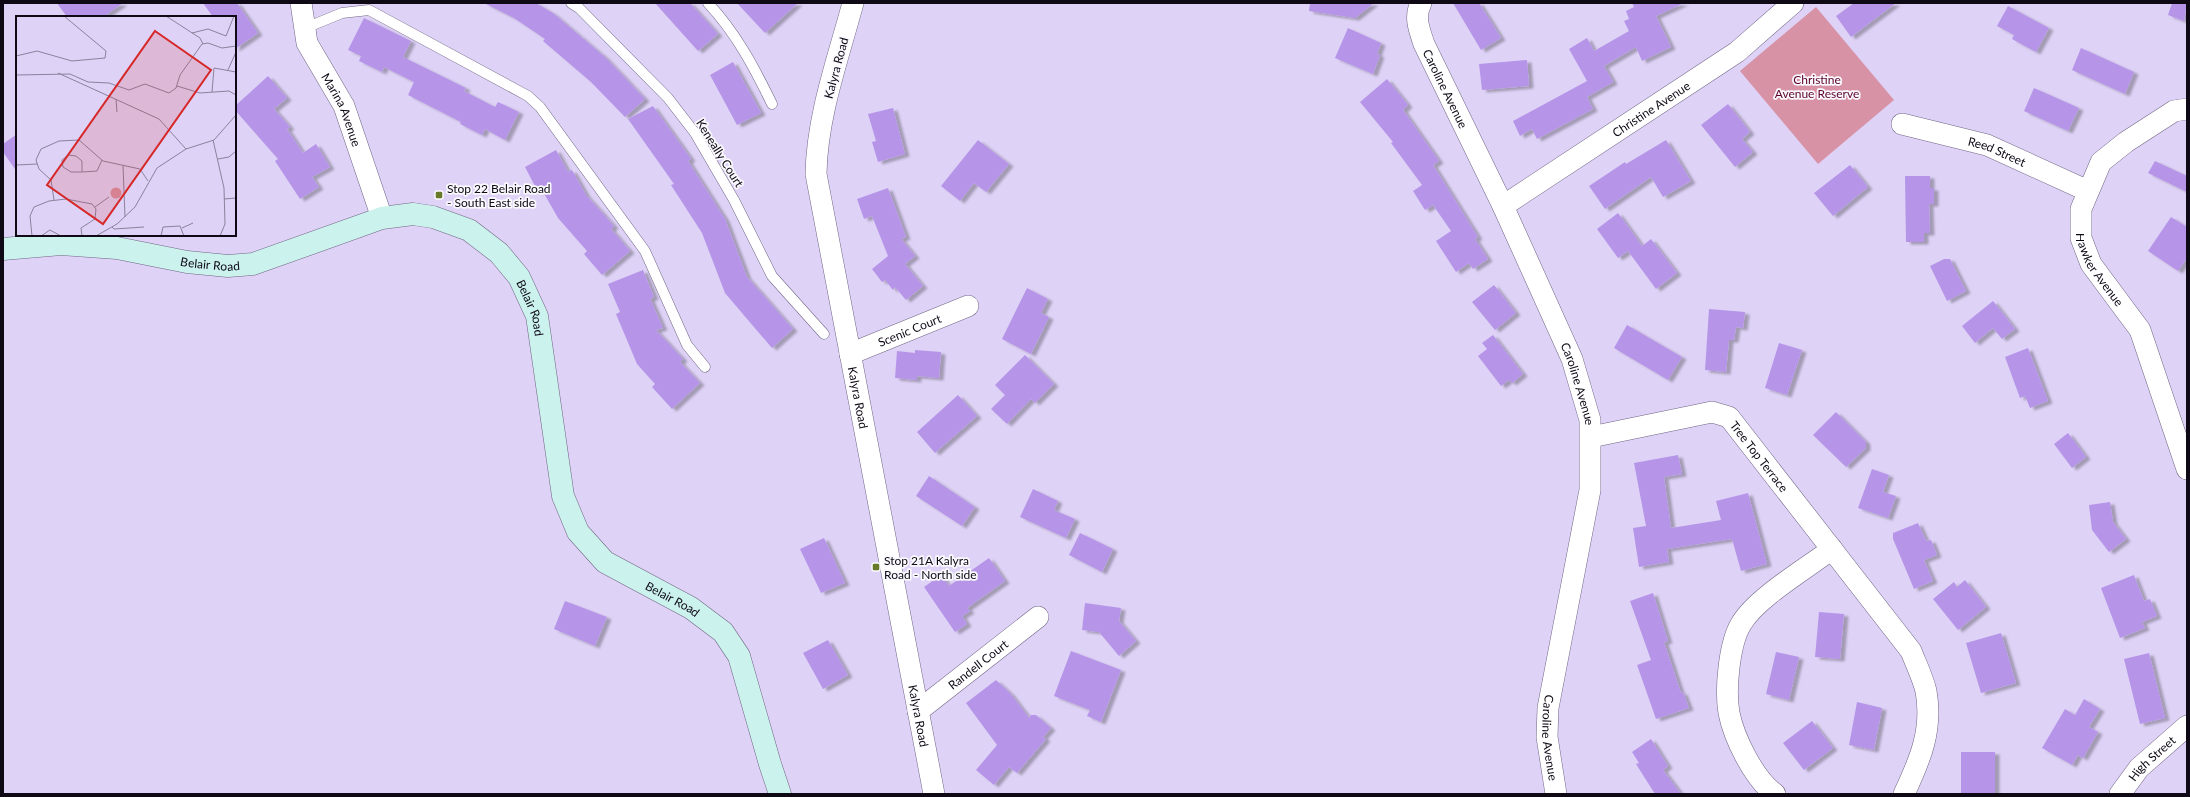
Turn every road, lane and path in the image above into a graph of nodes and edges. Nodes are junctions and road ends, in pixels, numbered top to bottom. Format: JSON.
{"nodes":[{"id":1,"x":301,"y":3,"type":"edge"},
{"id":2,"x":571,"y":3,"type":"edge"},
{"id":3,"x":708,"y":3,"type":"edge"},
{"id":4,"x":853,"y":3,"type":"edge"},
{"id":5,"x":1421,"y":3,"type":"edge"},
{"id":6,"x":1793,"y":3,"type":"edge"},
{"id":7,"x":303,"y":29,"type":"junction"},
{"id":8,"x":772,"y":104,"type":"dead end"},
{"id":9,"x":2187,"y":109,"type":"edge"},
{"id":10,"x":1902,"y":124,"type":"dead end"},
{"id":11,"x":2088,"y":191,"type":"junction"},
{"id":12,"x":1503,"y":206,"type":"junction"},
{"id":13,"x":382,"y":218,"type":"junction"},
{"id":14,"x":3,"y":249,"type":"edge"},
{"id":15,"x":968,"y":306,"type":"dead end"},
{"id":16,"x":824,"y":334,"type":"dead end"},
{"id":17,"x":850,"y":354,"type":"junction"},
{"id":18,"x":705,"y":367,"type":"dead end"},
{"id":19,"x":1591,"y":437,"type":"junction"},
{"id":20,"x":2187,"y":469,"type":"edge"},
{"id":21,"x":1832,"y":549,"type":"junction"},
{"id":22,"x":1038,"y":617,"type":"dead end"},
{"id":23,"x":918,"y":711,"type":"junction"},
{"id":24,"x":2187,"y":726,"type":"edge"},
{"id":25,"x":780,"y":794,"type":"edge"},
{"id":26,"x":934,"y":794,"type":"edge"},
{"id":27,"x":1556,"y":794,"type":"edge"},
{"id":28,"x":1775,"y":794,"type":"edge"},
{"id":29,"x":1904,"y":794,"type":"edge"},
{"id":30,"x":2120,"y":794,"type":"edge"}],
"edges":[{"from":1,"to":7,"type":"street","name":"Marina Avenue"},
{"from":2,"to":16,"type":"lane","name":"Keneally Court"},
{"from":3,"to":8,"type":"lane"},
{"from":4,"to":17,"type":"street","name":"Kalyra Road"},
{"from":5,"to":12,"type":"street","name":"Caroline Avenue"},
{"from":6,"to":12,"type":"street","name":"Christine Avenue"},
{"from":7,"to":13,"type":"street","name":"Marina Avenue"},
{"from":7,"to":18,"type":"lane"},
{"from":9,"to":11,"type":"street","name":"Hawker Avenue"},
{"from":10,"to":11,"type":"street","name":"Reed Street"},
{"from":11,"to":20,"type":"street","name":"Hawker Avenue"},
{"from":12,"to":19,"type":"street","name":"Caroline Avenue"},
{"from":13,"to":14,"type":"main road","name":"Belair Road"},
{"from":13,"to":25,"type":"main road","name":"Belair Road"},
{"from":15,"to":17,"type":"street","name":"Scenic Court"},
{"from":17,"to":23,"type":"street","name":"Kalyra Road"},
{"from":19,"to":21,"type":"street","name":"Tree Top Terrace"},
{"from":19,"to":27,"type":"street","name":"Caroline Avenue"},
{"from":21,"to":28,"type":"street"},
{"from":21,"to":29,"type":"street","name":"Tree Top Terrace"},
{"from":22,"to":23,"type":"street","name":"Randell Court"},
{"from":23,"to":26,"type":"street","name":"Kalyra Road"},
{"from":24,"to":30,"type":"street","name":"High Street"}]}
